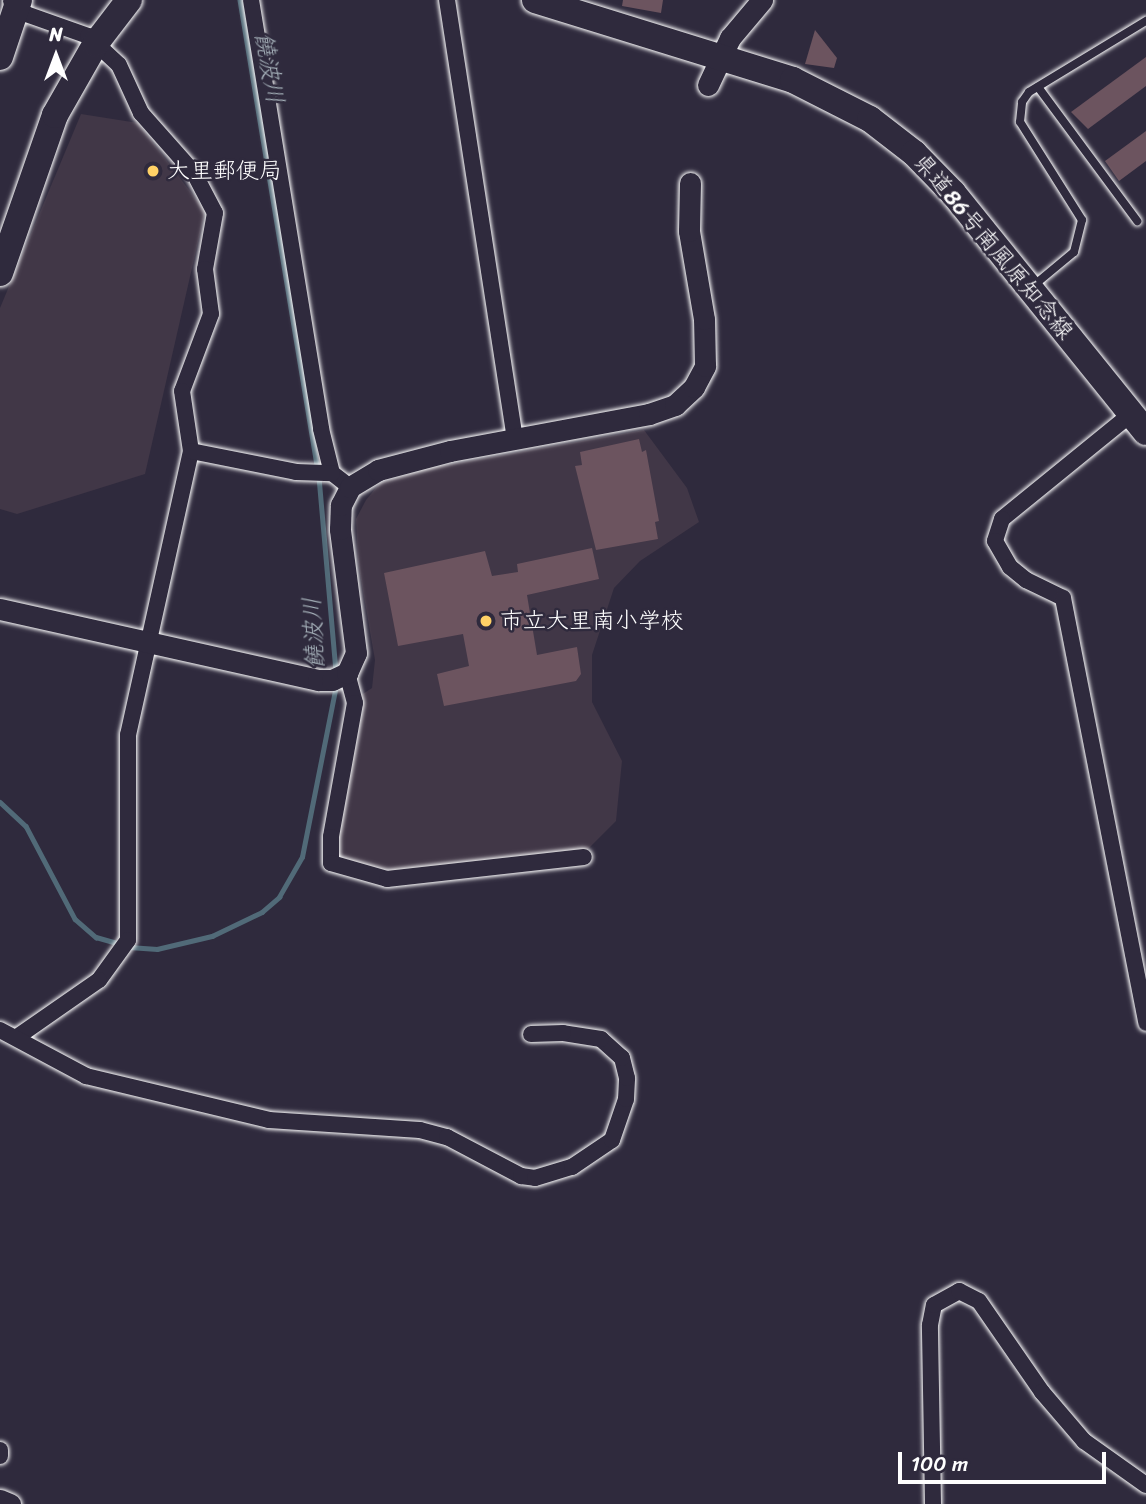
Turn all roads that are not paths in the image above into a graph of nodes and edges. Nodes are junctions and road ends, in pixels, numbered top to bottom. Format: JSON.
{"nodes":[{"id":1,"x":129,"y":0,"type":"edge"},
{"id":2,"x":251,"y":0,"type":"edge"},
{"id":3,"x":447,"y":0,"type":"edge"},
{"id":4,"x":535,"y":0,"type":"edge"},
{"id":5,"x":762,"y":0,"type":"edge"},
{"id":6,"x":15,"y":2,"type":"edge"},
{"id":7,"x":584,"y":8,"type":"edge"},
{"id":8,"x":1146,"y":21,"type":"edge"},
{"id":9,"x":96,"y":43,"type":"junction"},
{"id":10,"x":719,"y":55,"type":"junction"},
{"id":11,"x":0,"y":57,"type":"edge"},
{"id":12,"x":708,"y":85,"type":"dead end"},
{"id":13,"x":1038,"y":87,"type":"junction"},
{"id":14,"x":690,"y":183,"type":"dead end"},
{"id":15,"x":1137,"y":222,"type":"dead end"},
{"id":16,"x":0,"y":273,"type":"edge"},
{"id":17,"x":1031,"y":288,"type":"junction"},
{"id":18,"x":1139,"y":423,"type":"edge"},
{"id":19,"x":515,"y":438,"type":"junction"},
{"id":20,"x":191,"y":451,"type":"junction"},
{"id":21,"x":326,"y":472,"type":"junction"},
{"id":22,"x":350,"y":487,"type":"junction"},
{"id":23,"x":0,"y":609,"type":"edge"},
{"id":24,"x":146,"y":640,"type":"junction"},
{"id":25,"x":347,"y":673,"type":"junction"},
{"id":26,"x":584,"y":856,"type":"dead end"},
{"id":27,"x":1146,"y":1023,"type":"edge"},
{"id":28,"x":0,"y":1030,"type":"edge"},
{"id":29,"x":531,"y":1034,"type":"dead end"},
{"id":30,"x":17,"y":1037,"type":"junction"},
{"id":31,"x":0,"y":1450,"type":"edge"},
{"id":32,"x":0,"y":1456,"type":"edge"},
{"id":33,"x":1146,"y":1485,"type":"edge"},
{"id":34,"x":0,"y":1500,"type":"edge"},
{"id":35,"x":10,"y":1504,"type":"edge"},
{"id":36,"x":933,"y":1504,"type":"edge"}],
"edges":[{"from":1,"to":9,"type":"main road"},
{"from":2,"to":21,"type":"street"},
{"from":3,"to":19,"type":"street"},
{"from":4,"to":7,"type":"main road","name":"県道86号南風原知念線"},
{"from":5,"to":10,"type":"street"},
{"from":6,"to":9,"type":"street"},
{"from":6,"to":11,"type":"main road"},
{"from":7,"to":10,"type":"main road","name":"県道86号南風原知念線"},
{"from":8,"to":13,"type":"lane"},
{"from":9,"to":16,"type":"main road"},
{"from":9,"to":20,"type":"street"},
{"from":10,"to":12,"type":"street"},
{"from":10,"to":17,"type":"main road","name":"県道86号南風原知念線"},
{"from":13,"to":15,"type":"lane"},
{"from":13,"to":17,"type":"lane"},
{"from":14,"to":19,"type":"street"},
{"from":17,"to":18,"type":"main road","name":"県道86号南風原知念線"},
{"from":18,"to":27,"type":"street"},
{"from":19,"to":22,"type":"street"},
{"from":20,"to":21,"type":"street"},
{"from":20,"to":24,"type":"street"},
{"from":21,"to":22,"type":"street"},
{"from":22,"to":25,"type":"street"},
{"from":23,"to":24,"type":"street"},
{"from":24,"to":25,"type":"street"},
{"from":24,"to":30,"type":"street"},
{"from":25,"to":26,"type":"street"},
{"from":28,"to":30,"type":"street"},
{"from":29,"to":30,"type":"street"},
{"from":31,"to":32,"type":"street"},
{"from":33,"to":36,"type":"street"},
{"from":34,"to":35,"type":"street"}]}
